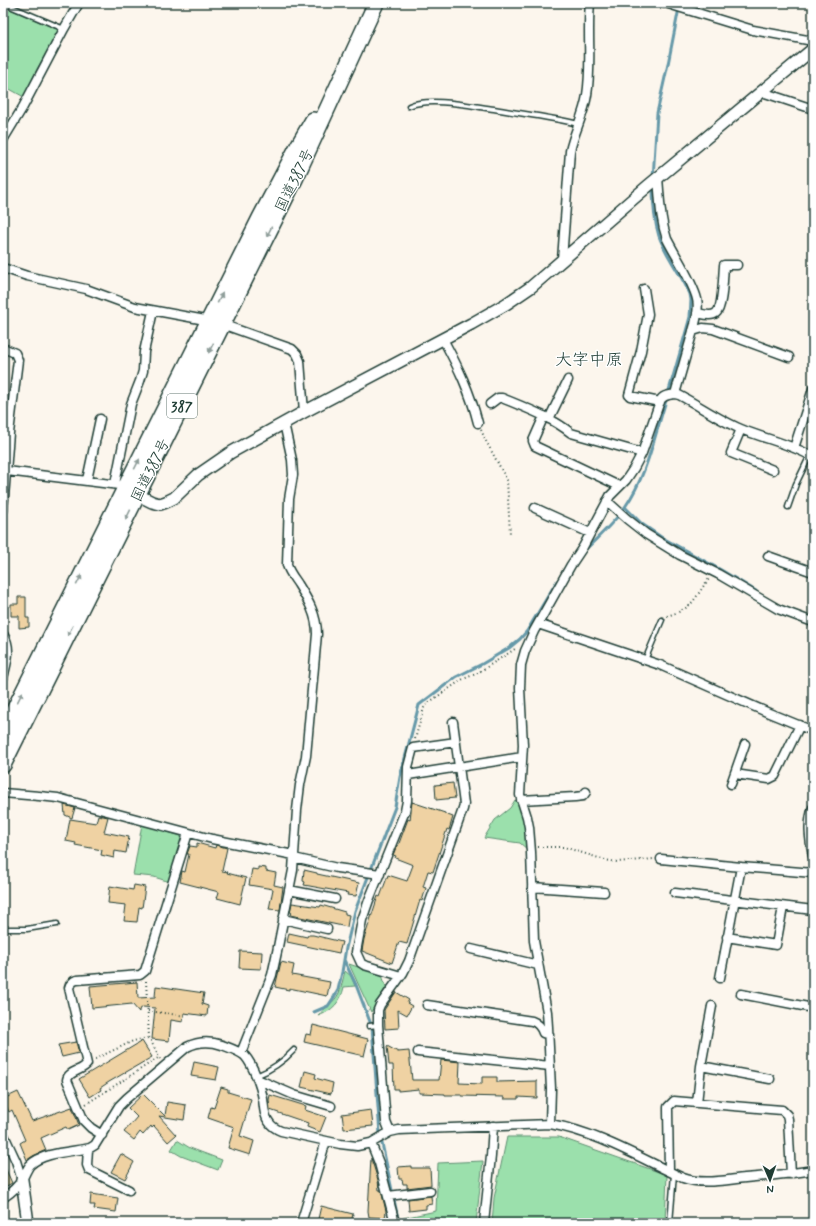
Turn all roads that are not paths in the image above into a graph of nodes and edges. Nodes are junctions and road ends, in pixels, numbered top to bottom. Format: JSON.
{"nodes":[{"id":1,"x":3,"y":3,"type":"edge"},
{"id":2,"x":79,"y":3,"type":"edge"},
{"id":3,"x":376,"y":3,"type":"edge"},
{"id":4,"x":590,"y":3,"type":"edge"},
{"id":5,"x":665,"y":3,"type":"edge"},
{"id":6,"x":64,"y":29,"type":"junction"},
{"id":7,"x":813,"y":41,"type":"edge"},
{"id":8,"x":813,"y":49,"type":"edge"},
{"id":9,"x":762,"y":92,"type":"junction"},
{"id":10,"x":409,"y":106,"type":"dead end"},
{"id":11,"x":813,"y":109,"type":"edge"},
{"id":12,"x":578,"y":124,"type":"junction"},
{"id":13,"x":3,"y":140,"type":"edge"},
{"id":14,"x":658,"y":178,"type":"junction"},
{"id":15,"x":562,"y":260,"type":"junction"},
{"id":16,"x":737,"y":265,"type":"dead end"},
{"id":17,"x":3,"y":268,"type":"edge"},
{"id":18,"x":644,"y":289,"type":"dead end"},
{"id":19,"x":153,"y":311,"type":"junction"},
{"id":20,"x":698,"y":313,"type":"junction"},
{"id":21,"x":216,"y":322,"type":"junction"},
{"id":22,"x":693,"y":331,"type":"junction"},
{"id":23,"x":443,"y":339,"type":"junction"},
{"id":24,"x":3,"y":348,"type":"edge"},
{"id":25,"x":789,"y":357,"type":"dead end"},
{"id":26,"x":568,"y":380,"type":"dead end"},
{"id":27,"x":813,"y":389,"type":"edge"},
{"id":28,"x":675,"y":394,"type":"junction"},
{"id":29,"x":660,"y":402,"type":"junction"},
{"id":30,"x":490,"y":404,"type":"dead end"},
{"id":31,"x":304,"y":412,"type":"junction"},
{"id":32,"x":546,"y":417,"type":"junction"},
{"id":33,"x":100,"y":419,"type":"dead end"},
{"id":34,"x":284,"y":423,"type":"junction"},
{"id":35,"x":478,"y":423,"type":"road end"},
{"id":36,"x":741,"y":429,"type":"junction"},
{"id":37,"x":794,"y":448,"type":"junction"},
{"id":38,"x":642,"y":453,"type":"junction"},
{"id":39,"x":811,"y":456,"type":"edge"},
{"id":40,"x":773,"y":470,"type":"dead end"},
{"id":41,"x":7,"y":471,"type":"junction"},
{"id":42,"x":87,"y":480,"type":"junction"},
{"id":43,"x":620,"y":486,"type":"junction"},
{"id":44,"x":126,"y":489,"type":"junction"},
{"id":45,"x":607,"y":501,"type":"junction"},
{"id":46,"x":788,"y":507,"type":"dead end"},
{"id":47,"x":535,"y":508,"type":"dead end"},
{"id":48,"x":3,"y":511,"type":"edge"},
{"id":49,"x":590,"y":533,"type":"junction"},
{"id":50,"x":768,"y":556,"type":"dead end"},
{"id":51,"x":813,"y":572,"type":"edge"},
{"id":52,"x":662,"y":620,"type":"road end"},
{"id":53,"x":813,"y":622,"type":"edge"},
{"id":54,"x":538,"y":624,"type":"junction"},
{"id":55,"x":3,"y":634,"type":"edge"},
{"id":56,"x":645,"y":660,"type":"junction"},
{"id":57,"x":3,"y":678,"type":"edge"},
{"id":58,"x":453,"y":722,"type":"dead end"},
{"id":59,"x":800,"y":725,"type":"junction"},
{"id":60,"x":4,"y":726,"type":"edge"},
{"id":61,"x":813,"y":731,"type":"edge"},
{"id":62,"x":456,"y":742,"type":"junction"},
{"id":63,"x":745,"y":744,"type":"dead end"},
{"id":64,"x":522,"y":757,"type":"junction"},
{"id":65,"x":3,"y":765,"type":"edge"},
{"id":66,"x":459,"y":766,"type":"junction"},
{"id":67,"x":735,"y":774,"type":"junction"},
{"id":68,"x":408,"y":775,"type":"junction"},
{"id":69,"x":732,"y":784,"type":"dead end"},
{"id":70,"x":586,"y":792,"type":"dead end"},
{"id":71,"x":3,"y":793,"type":"edge"},
{"id":72,"x":522,"y":800,"type":"junction"},
{"id":73,"x":813,"y":808,"type":"edge"},
{"id":74,"x":188,"y":832,"type":"junction"},
{"id":75,"x":813,"y":856,"type":"edge"},
{"id":76,"x":294,"y":857,"type":"junction"},
{"id":77,"x":661,"y":859,"type":"road end"},
{"id":78,"x":741,"y":867,"type":"junction"},
{"id":79,"x":813,"y":873,"type":"edge"},
{"id":80,"x":380,"y":874,"type":"junction"},
{"id":81,"x":532,"y":887,"type":"junction"},
{"id":82,"x":289,"y":890,"type":"junction"},
{"id":83,"x":604,"y":892,"type":"dead end"},
{"id":84,"x":675,"y":893,"type":"dead end"},
{"id":85,"x":335,"y":899,"type":"dead end"},
{"id":86,"x":734,"y":900,"type":"junction"},
{"id":87,"x":783,"y":907,"type":"junction"},
{"id":88,"x":813,"y":910,"type":"edge"},
{"id":89,"x":283,"y":919,"type":"junction"},
{"id":90,"x":57,"y":924,"type":"dead end"},
{"id":91,"x":3,"y":929,"type":"edge"},
{"id":92,"x":327,"y":929,"type":"dead end"},
{"id":93,"x":728,"y":937,"type":"junction"},
{"id":94,"x":471,"y":949,"type":"dead end"},
{"id":95,"x":538,"y":966,"type":"junction"},
{"id":96,"x":401,"y":976,"type":"junction"},
{"id":97,"x":720,"y":978,"type":"dead end"},
{"id":98,"x":741,"y":994,"type":"dead end"},
{"id":99,"x":427,"y":1005,"type":"dead end"},
{"id":100,"x":712,"y":1006,"type":"dead end"},
{"id":101,"x":813,"y":1008,"type":"edge"},
{"id":102,"x":378,"y":1025,"type":"junction"},
{"id":103,"x":369,"y":1026,"type":"dead end"},
{"id":104,"x":549,"y":1035,"type":"junction"},
{"id":105,"x":294,"y":1050,"type":"dead end"},
{"id":106,"x":418,"y":1052,"type":"dead end"},
{"id":107,"x":241,"y":1053,"type":"junction"},
{"id":108,"x":550,"y":1066,"type":"junction"},
{"id":109,"x":701,"y":1066,"type":"junction"},
{"id":110,"x":256,"y":1077,"type":"junction"},
{"id":111,"x":770,"y":1079,"type":"dead end"},
{"id":112,"x":698,"y":1103,"type":"junction"},
{"id":113,"x":331,"y":1106,"type":"dead end"},
{"id":114,"x":550,"y":1124,"type":"junction"},
{"id":115,"x":493,"y":1126,"type":"junction"},
{"id":116,"x":390,"y":1132,"type":"junction"},
{"id":117,"x":3,"y":1133,"type":"edge"},
{"id":118,"x":102,"y":1135,"type":"junction"},
{"id":119,"x":326,"y":1141,"type":"junction"},
{"id":120,"x":371,"y":1143,"type":"junction"},
{"id":121,"x":88,"y":1149,"type":"junction"},
{"id":122,"x":813,"y":1170,"type":"edge"},
{"id":123,"x":672,"y":1172,"type":"junction"},
{"id":124,"x":792,"y":1174,"type":"junction"},
{"id":125,"x":22,"y":1180,"type":"junction"},
{"id":126,"x":129,"y":1190,"type":"dead end"},
{"id":127,"x":430,"y":1191,"type":"dead end"},
{"id":128,"x":388,"y":1196,"type":"junction"},
{"id":129,"x":3,"y":1198,"type":"edge"},
{"id":130,"x":28,"y":1223,"type":"edge"},
{"id":131,"x":303,"y":1223,"type":"edge"},
{"id":132,"x":395,"y":1223,"type":"edge"},
{"id":133,"x":484,"y":1223,"type":"edge"},
{"id":134,"x":670,"y":1223,"type":"edge"}],
"edges":[{"from":1,"to":6,"type":"lane"},
{"from":2,"to":6,"type":"street"},
{"from":3,"to":21,"type":"highway","name":"国道387号","number":"387"},
{"from":4,"to":12,"type":"street"},
{"from":5,"to":7,"type":"street"},
{"from":6,"to":13,"type":"street"},
{"from":8,"to":9,"type":"street"},
{"from":9,"to":11,"type":"street"},
{"from":9,"to":14,"type":"street"},
{"from":10,"to":12,"type":"lane"},
{"from":12,"to":15,"type":"street"},
{"from":14,"to":15,"type":"street"},
{"from":14,"to":20,"type":"street"},
{"from":15,"to":23,"type":"street"},
{"from":16,"to":20,"type":"street"},
{"from":17,"to":19,"type":"street"},
{"from":18,"to":29,"type":"street"},
{"from":19,"to":21,"type":"street"},
{"from":19,"to":44,"type":"street"},
{"from":20,"to":22,"type":"street"},
{"from":21,"to":31,"type":"street"},
{"from":21,"to":44,"type":"highway","name":"国道387号","number":"387"},
{"from":22,"to":25,"type":"street"},
{"from":22,"to":28,"type":"street"},
{"from":23,"to":31,"type":"street"},
{"from":23,"to":35,"type":"street"},
{"from":24,"to":41,"type":"street"},
{"from":26,"to":32,"type":"street"},
{"from":27,"to":37,"type":"street"},
{"from":28,"to":29,"type":"street"},
{"from":28,"to":36,"type":"street"},
{"from":29,"to":38,"type":"street"},
{"from":30,"to":32,"type":"street"},
{"from":31,"to":34,"type":"street"},
{"from":32,"to":38,"type":"street"},
{"from":32,"to":43,"type":"street"},
{"from":33,"to":42,"type":"street"},
{"from":34,"to":44,"type":"street"},
{"from":34,"to":76,"type":"street"},
{"from":36,"to":37,"type":"street"},
{"from":36,"to":40,"type":"street"},
{"from":37,"to":39,"type":"street"},
{"from":38,"to":43,"type":"street"},
{"from":39,"to":46,"type":"lane"},
{"from":41,"to":42,"type":"street"},
{"from":41,"to":48,"type":"street"},
{"from":42,"to":44,"type":"street"},
{"from":43,"to":45,"type":"street"},
{"from":60,"to":44,"type":"highway","name":"国道387号","number":"387","one_way":true},
{"from":44,"to":65,"type":"highway","name":"国道387号","number":"387","one_way":true},
{"from":45,"to":49,"type":"street"},
{"from":45,"to":53,"type":"street"},
{"from":47,"to":49,"type":"street"},
{"from":49,"to":54,"type":"street"},
{"from":50,"to":51,"type":"street"},
{"from":52,"to":56,"type":"lane"},
{"from":54,"to":56,"type":"street"},
{"from":54,"to":64,"type":"street"},
{"from":55,"to":57,"type":"street"},
{"from":56,"to":59,"type":"street"},
{"from":58,"to":62,"type":"street"},
{"from":59,"to":61,"type":"street"},
{"from":59,"to":67,"type":"street"},
{"from":62,"to":66,"type":"street"},
{"from":62,"to":68,"type":"street"},
{"from":63,"to":67,"type":"street"},
{"from":64,"to":66,"type":"street"},
{"from":64,"to":72,"type":"street"},
{"from":66,"to":68,"type":"street"},
{"from":66,"to":96,"type":"street"},
{"from":67,"to":69,"type":"street"},
{"from":68,"to":80,"type":"street"},
{"from":70,"to":72,"type":"street"},
{"from":71,"to":74,"type":"street"},
{"from":72,"to":81,"type":"street"},
{"from":73,"to":75,"type":"street"},
{"from":74,"to":76,"type":"street"},
{"from":74,"to":118,"type":"street"},
{"from":76,"to":80,"type":"street"},
{"from":76,"to":82,"type":"street"},
{"from":77,"to":78,"type":"street"},
{"from":78,"to":79,"type":"street"},
{"from":78,"to":86,"type":"street"},
{"from":80,"to":96,"type":"street"},
{"from":81,"to":83,"type":"street"},
{"from":81,"to":95,"type":"street"},
{"from":82,"to":85,"type":"street"},
{"from":82,"to":89,"type":"street"},
{"from":84,"to":86,"type":"street"},
{"from":86,"to":87,"type":"street"},
{"from":86,"to":93,"type":"street"},
{"from":87,"to":88,"type":"street"},
{"from":87,"to":93,"type":"street"},
{"from":89,"to":92,"type":"street"},
{"from":89,"to":107,"type":"street"},
{"from":90,"to":91,"type":"lane"},
{"from":93,"to":97,"type":"street"},
{"from":94,"to":95,"type":"street"},
{"from":95,"to":104,"type":"street"},
{"from":96,"to":102,"type":"street"},
{"from":98,"to":101,"type":"street"},
{"from":99,"to":104,"type":"street"},
{"from":100,"to":109,"type":"street"},
{"from":102,"to":103,"type":"lane"},
{"from":102,"to":116,"type":"street"},
{"from":104,"to":108,"type":"street"},
{"from":105,"to":110,"type":"lane"},
{"from":106,"to":108,"type":"street"},
{"from":107,"to":110,"type":"street"},
{"from":107,"to":118,"type":"street"},
{"from":108,"to":114,"type":"street"},
{"from":109,"to":111,"type":"street"},
{"from":109,"to":112,"type":"street"},
{"from":110,"to":113,"type":"street"},
{"from":110,"to":119,"type":"street"},
{"from":112,"to":123,"type":"street"},
{"from":112,"to":124,"type":"street"},
{"from":114,"to":115,"type":"street"},
{"from":114,"to":123,"type":"street"},
{"from":115,"to":116,"type":"street"},
{"from":115,"to":133,"type":"street"},
{"from":116,"to":120,"type":"street"},
{"from":117,"to":125,"type":"street"},
{"from":118,"to":121,"type":"street"},
{"from":119,"to":120,"type":"street"},
{"from":119,"to":131,"type":"street"},
{"from":120,"to":128,"type":"street"},
{"from":121,"to":125,"type":"street"},
{"from":121,"to":126,"type":"street"},
{"from":122,"to":124,"type":"street"},
{"from":123,"to":124,"type":"street"},
{"from":123,"to":134,"type":"lane"},
{"from":125,"to":129,"type":"street"},
{"from":125,"to":130,"type":"street"},
{"from":127,"to":128,"type":"street"},
{"from":128,"to":132,"type":"street"}]}
